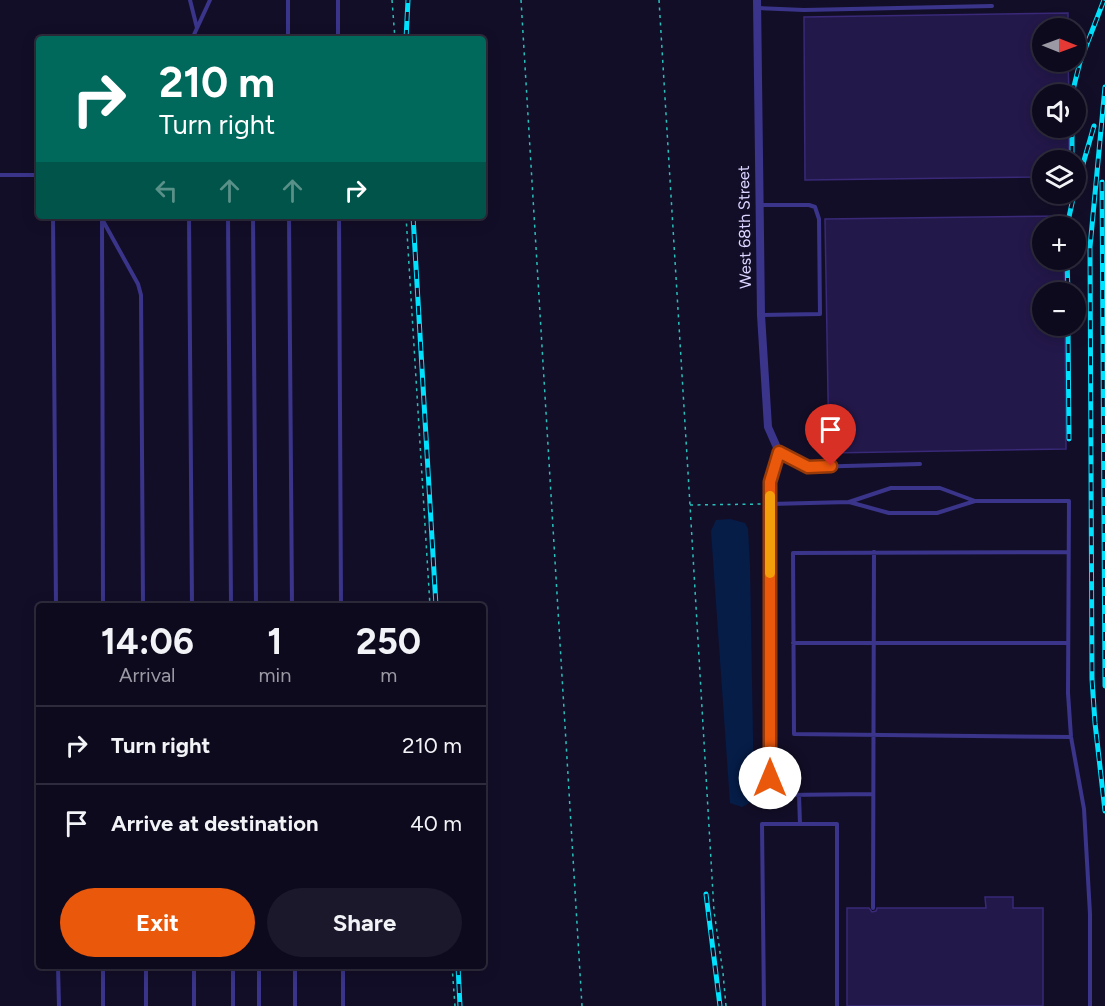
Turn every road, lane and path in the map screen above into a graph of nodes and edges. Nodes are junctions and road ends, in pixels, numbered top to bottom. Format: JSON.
{"nodes":[{"id":1,"x":190,"y":0,"type":"edge"},
{"id":2,"x":210,"y":0,"type":"edge"},
{"id":3,"x":288,"y":0,"type":"edge"},
{"id":4,"x":338,"y":0,"type":"edge"},
{"id":5,"x":392,"y":0,"type":"edge"},
{"id":6,"x":521,"y":0,"type":"edge"},
{"id":7,"x":659,"y":0,"type":"edge"},
{"id":8,"x":757,"y":4,"type":"edge"},
{"id":9,"x":992,"y":6,"type":"dead end"},
{"id":10,"x":197,"y":28,"type":"junction"},
{"id":11,"x":193,"y":36,"type":"edge"},
{"id":12,"x":288,"y":36,"type":"edge"},
{"id":13,"x":338,"y":36,"type":"edge"},
{"id":14,"x":395,"y":36,"type":"edge"},
{"id":15,"x":0,"y":175,"type":"edge"},
{"id":16,"x":36,"y":176,"type":"edge"},
{"id":17,"x":759,"y":205,"type":"junction"},
{"id":18,"x":53,"y":219,"type":"edge"},
{"id":19,"x":102,"y":219,"type":"edge"},
{"id":20,"x":103,"y":219,"type":"edge"},
{"id":21,"x":189,"y":219,"type":"edge"},
{"id":22,"x":228,"y":219,"type":"edge"},
{"id":23,"x":253,"y":219,"type":"edge"},
{"id":24,"x":289,"y":219,"type":"edge"},
{"id":25,"x":339,"y":219,"type":"edge"},
{"id":26,"x":406,"y":219,"type":"edge"},
{"id":27,"x":760,"y":315,"type":"junction"},
{"id":28,"x":779,"y":452,"type":"junction"},
{"id":29,"x":920,"y":464,"type":"dead end"},
{"id":30,"x":975,"y":501,"type":"junction"},
{"id":31,"x":849,"y":502,"type":"junction"},
{"id":32,"x":770,"y":504,"type":"junction"},
{"id":33,"x":690,"y":505,"type":"junction"},
{"id":34,"x":874,"y":552,"type":"junction"},
{"id":35,"x":1068,"y":552,"type":"junction"},
{"id":36,"x":56,"y":603,"type":"edge"},
{"id":37,"x":103,"y":603,"type":"edge"},
{"id":38,"x":143,"y":603,"type":"edge"},
{"id":39,"x":192,"y":603,"type":"edge"},
{"id":40,"x":231,"y":603,"type":"edge"},
{"id":41,"x":256,"y":603,"type":"edge"},
{"id":42,"x":292,"y":603,"type":"edge"},
{"id":43,"x":341,"y":603,"type":"edge"},
{"id":44,"x":430,"y":603,"type":"edge"},
{"id":45,"x":794,"y":643,"type":"junction"},
{"id":46,"x":875,"y":643,"type":"junction"},
{"id":47,"x":1068,"y":643,"type":"junction"},
{"id":48,"x":874,"y":734,"type":"junction"},
{"id":49,"x":1071,"y":737,"type":"junction"},
{"id":50,"x":873,"y":794,"type":"junction"},
{"id":51,"x":800,"y":795,"type":"junction"},
{"id":52,"x":800,"y":824,"type":"junction"},
{"id":53,"x":873,"y":908,"type":"dead end"},
{"id":54,"x":58,"y":969,"type":"edge"},
{"id":55,"x":103,"y":969,"type":"edge"},
{"id":56,"x":146,"y":969,"type":"edge"},
{"id":57,"x":194,"y":969,"type":"edge"},
{"id":58,"x":233,"y":969,"type":"edge"},
{"id":59,"x":259,"y":969,"type":"edge"},
{"id":60,"x":295,"y":969,"type":"edge"},
{"id":61,"x":343,"y":969,"type":"edge"},
{"id":62,"x":452,"y":969,"type":"edge"},
{"id":63,"x":58,"y":1006,"type":"edge"},
{"id":64,"x":103,"y":1006,"type":"edge"},
{"id":65,"x":146,"y":1006,"type":"edge"},
{"id":66,"x":194,"y":1006,"type":"edge"},
{"id":67,"x":233,"y":1006,"type":"edge"},
{"id":68,"x":259,"y":1006,"type":"edge"},
{"id":69,"x":295,"y":1006,"type":"edge"},
{"id":70,"x":343,"y":1006,"type":"edge"},
{"id":71,"x":455,"y":1006,"type":"edge"},
{"id":72,"x":582,"y":1006,"type":"edge"},
{"id":73,"x":726,"y":1006,"type":"edge"},
{"id":74,"x":764,"y":1006,"type":"edge"},
{"id":75,"x":837,"y":1006,"type":"edge"},
{"id":76,"x":1090,"y":1006,"type":"edge"}],
"edges":[{"from":1,"to":10,"type":"lane"},
{"from":2,"to":10,"type":"lane"},
{"from":3,"to":12,"type":"lane"},
{"from":4,"to":13,"type":"lane"},
{"from":5,"to":14,"type":"path"},
{"from":6,"to":72,"type":"path"},
{"from":7,"to":33,"type":"path"},
{"from":8,"to":9,"type":"lane"},
{"from":8,"to":17,"type":"street","name":"West 68th Street"},
{"from":10,"to":11,"type":"lane"},
{"from":15,"to":16,"type":"lane"},
{"from":17,"to":27,"type":"street","name":"West 68th Street"},
{"from":17,"to":27,"type":"lane"},
{"from":18,"to":36,"type":"lane"},
{"from":19,"to":37,"type":"lane"},
{"from":20,"to":38,"type":"lane"},
{"from":21,"to":39,"type":"lane"},
{"from":22,"to":40,"type":"lane"},
{"from":23,"to":41,"type":"lane"},
{"from":24,"to":42,"type":"lane"},
{"from":25,"to":43,"type":"lane"},
{"from":26,"to":44,"type":"path"},
{"from":27,"to":28,"type":"street","name":"West 68th Street"},
{"from":28,"to":29,"type":"lane"},
{"from":28,"to":32,"type":"lane"},
{"from":30,"to":31,"type":"lane"},
{"from":30,"to":31,"type":"lane"},
{"from":30,"to":35,"type":"lane"},
{"from":31,"to":32,"type":"lane"},
{"from":32,"to":33,"type":"path"},
{"from":32,"to":51,"type":"lane"},
{"from":33,"to":73,"type":"path"},
{"from":34,"to":35,"type":"lane"},
{"from":34,"to":45,"type":"lane"},
{"from":34,"to":46,"type":"lane"},
{"from":35,"to":47,"type":"lane"},
{"from":45,"to":46,"type":"lane"},
{"from":45,"to":48,"type":"lane"},
{"from":46,"to":47,"type":"lane"},
{"from":46,"to":48,"type":"lane"},
{"from":47,"to":49,"type":"lane"},
{"from":48,"to":49,"type":"lane"},
{"from":48,"to":50,"type":"lane"},
{"from":49,"to":76,"type":"lane"},
{"from":50,"to":51,"type":"lane"},
{"from":50,"to":53,"type":"lane"},
{"from":51,"to":52,"type":"lane"},
{"from":52,"to":74,"type":"lane"},
{"from":52,"to":75,"type":"lane"},
{"from":54,"to":63,"type":"lane"},
{"from":55,"to":64,"type":"lane"},
{"from":56,"to":65,"type":"lane"},
{"from":57,"to":66,"type":"lane"},
{"from":58,"to":67,"type":"lane"},
{"from":59,"to":68,"type":"lane"},
{"from":60,"to":69,"type":"lane"},
{"from":61,"to":70,"type":"lane"},
{"from":62,"to":71,"type":"path"}]}
